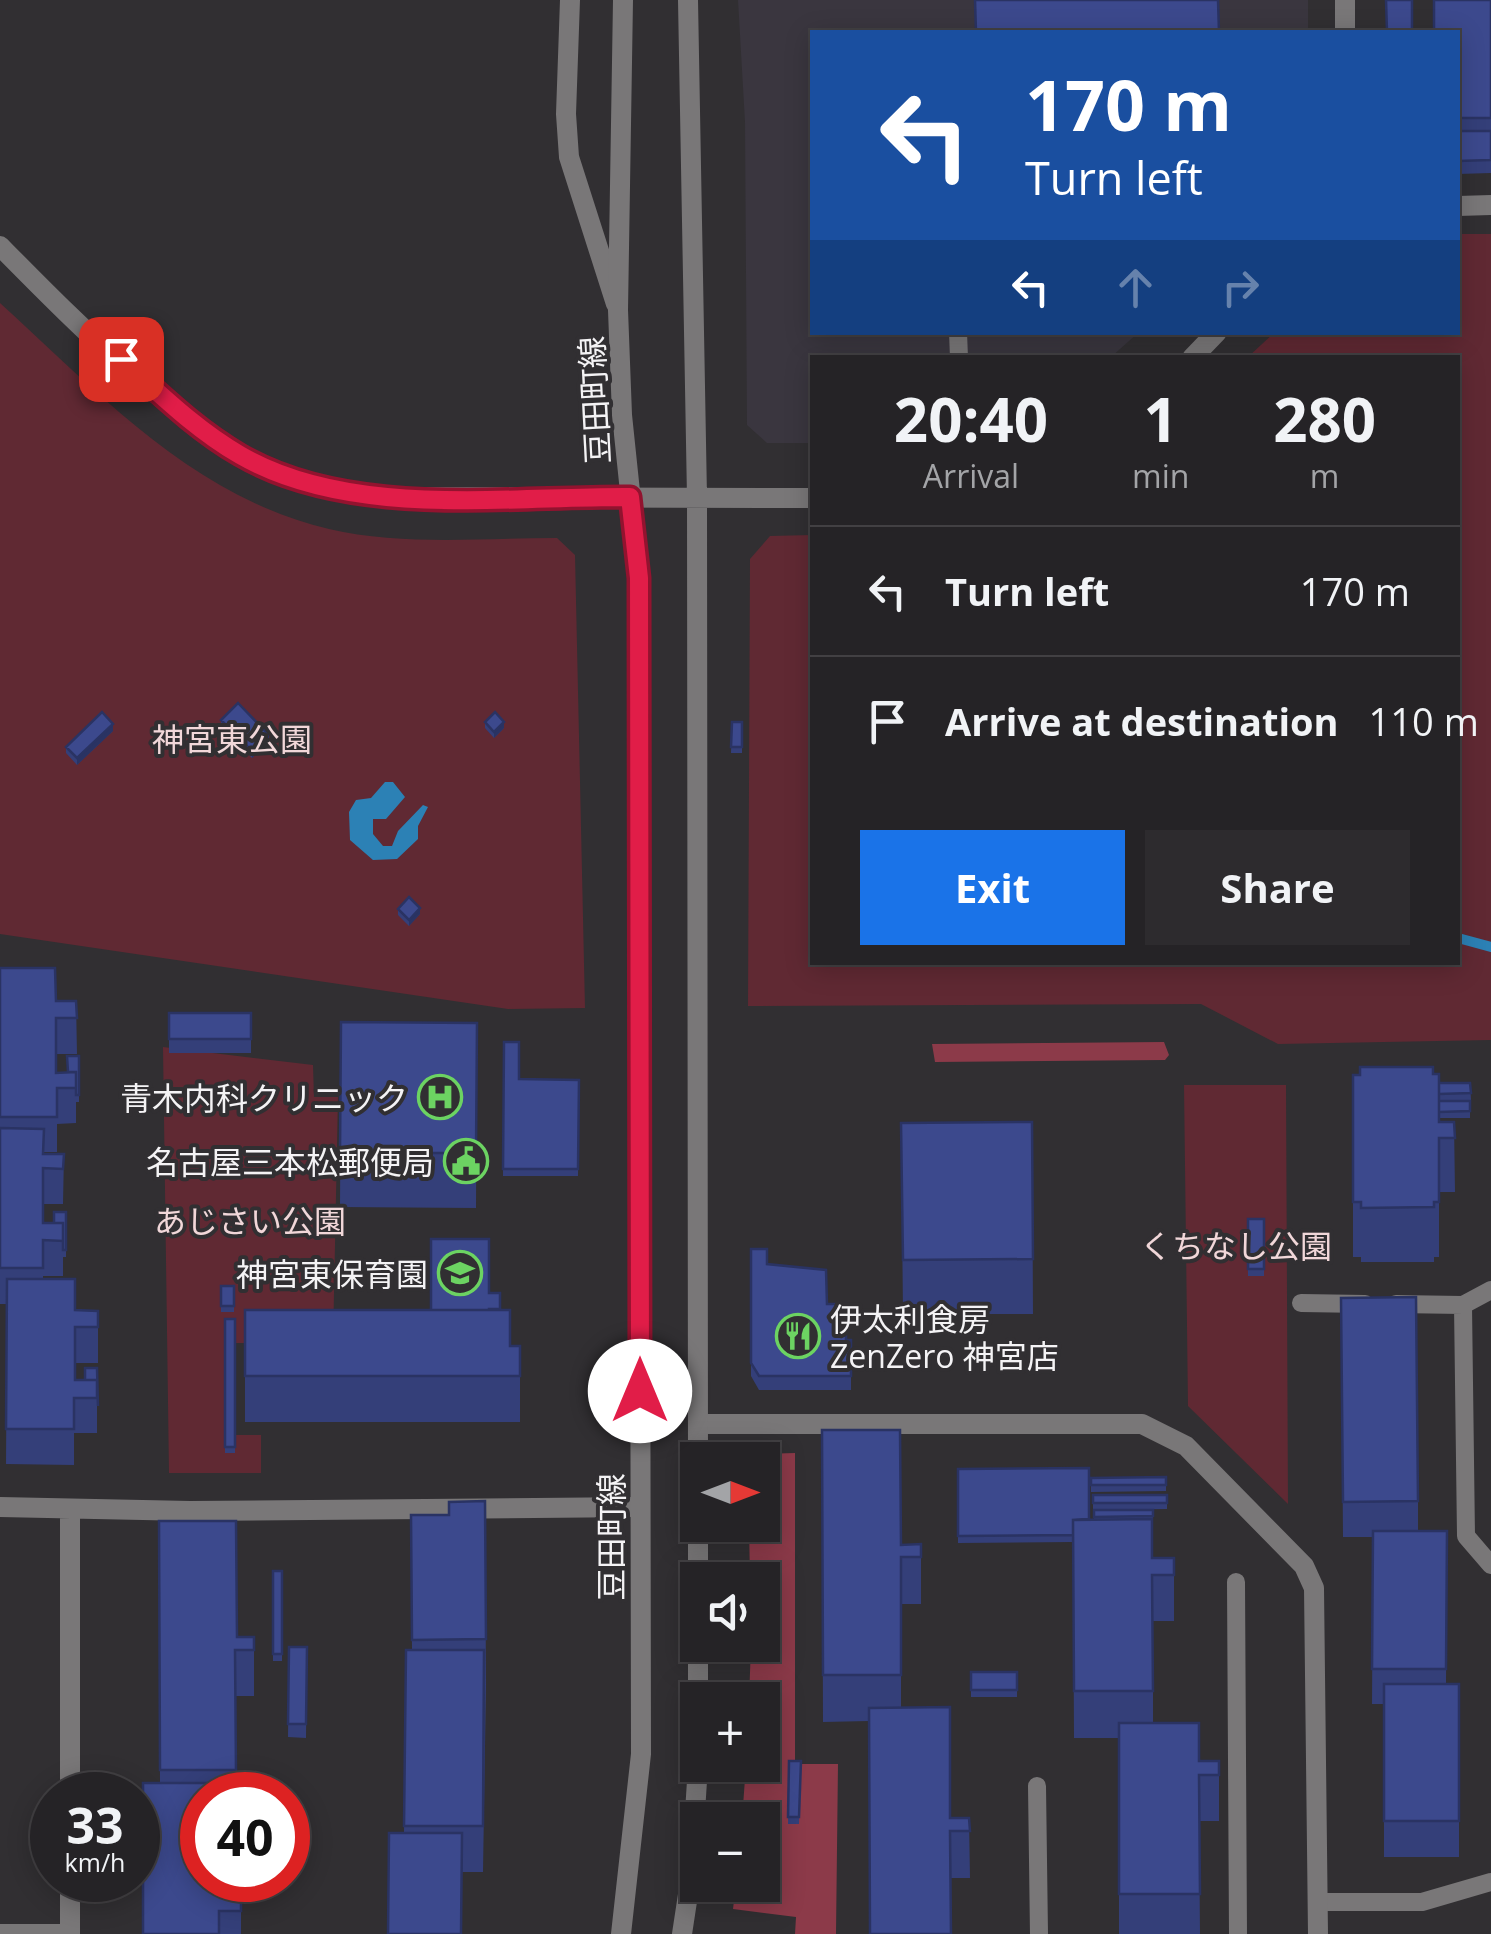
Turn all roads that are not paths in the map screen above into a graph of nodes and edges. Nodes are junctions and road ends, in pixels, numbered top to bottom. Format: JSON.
{"nodes":[{"id":1,"x":570,"y":0,"type":"edge"},
{"id":2,"x":622,"y":0,"type":"edge"},
{"id":3,"x":688,"y":0,"type":"edge"},
{"id":4,"x":1344,"y":0,"type":"edge"},
{"id":5,"x":1345,"y":30,"type":"edge"},
{"id":6,"x":1491,"y":205,"type":"edge"},
{"id":7,"x":1460,"y":206,"type":"edge"},
{"id":8,"x":0,"y":246,"type":"edge"},
{"id":9,"x":618,"y":310,"type":"junction"},
{"id":10,"x":1214,"y":335,"type":"edge"},
{"id":11,"x":1195,"y":355,"type":"edge"},
{"id":12,"x":630,"y":497,"type":"junction"},
{"id":13,"x":696,"y":497,"type":"junction"},
{"id":14,"x":810,"y":498,"type":"edge"},
{"id":15,"x":1491,"y":1290,"type":"edge"},
{"id":16,"x":1301,"y":1302,"type":"dead end"},
{"id":17,"x":1463,"y":1306,"type":"junction"},
{"id":18,"x":698,"y":1424,"type":"junction"},
{"id":19,"x":698,"y":1442,"type":"edge"},
{"id":20,"x":0,"y":1507,"type":"edge"},
{"id":21,"x":640,"y":1508,"type":"junction"},
{"id":22,"x":70,"y":1509,"type":"junction"},
{"id":23,"x":1491,"y":1564,"type":"edge"},
{"id":24,"x":1236,"y":1582,"type":"dead end"},
{"id":25,"x":70,"y":1772,"type":"edge"},
{"id":26,"x":697,"y":1782,"type":"edge"},
{"id":27,"x":1037,"y":1786,"type":"dead end"},
{"id":28,"x":1491,"y":1882,"type":"edge"},
{"id":29,"x":70,"y":1902,"type":"edge"},
{"id":30,"x":1318,"y":1902,"type":"junction"},
{"id":31,"x":0,"y":1934,"type":"edge"},
{"id":32,"x":70,"y":1934,"type":"edge"},
{"id":33,"x":622,"y":1934,"type":"edge"},
{"id":34,"x":682,"y":1934,"type":"edge"},
{"id":35,"x":1040,"y":1934,"type":"edge"},
{"id":36,"x":1238,"y":1934,"type":"edge"},
{"id":37,"x":1318,"y":1934,"type":"edge"}],
"edges":[{"from":1,"to":9,"type":"street"},
{"from":2,"to":9,"type":"street","name":"豆田町線"},
{"from":3,"to":13,"type":"street"},
{"from":4,"to":5,"type":"street"},
{"from":6,"to":7,"type":"street"},
{"from":8,"to":12,"type":"street"},
{"from":9,"to":12,"type":"street","name":"豆田町線"},
{"from":10,"to":11,"type":"street"},
{"from":12,"to":13,"type":"street"},
{"from":12,"to":21,"type":"street","name":"豆田町線"},
{"from":13,"to":14,"type":"street"},
{"from":13,"to":18,"type":"street"},
{"from":15,"to":17,"type":"lane"},
{"from":16,"to":17,"type":"lane"},
{"from":17,"to":23,"type":"lane"},
{"from":18,"to":19,"type":"street"},
{"from":18,"to":30,"type":"street"},
{"from":20,"to":22,"type":"street"},
{"from":21,"to":22,"type":"street"},
{"from":21,"to":33,"type":"street","name":"豆田町線"},
{"from":22,"to":25,"type":"street"},
{"from":24,"to":36,"type":"lane"},
{"from":26,"to":34,"type":"street"},
{"from":27,"to":35,"type":"lane"},
{"from":28,"to":30,"type":"lane"},
{"from":29,"to":32,"type":"street"},
{"from":30,"to":37,"type":"street"},
{"from":31,"to":32,"type":"lane"}]}
